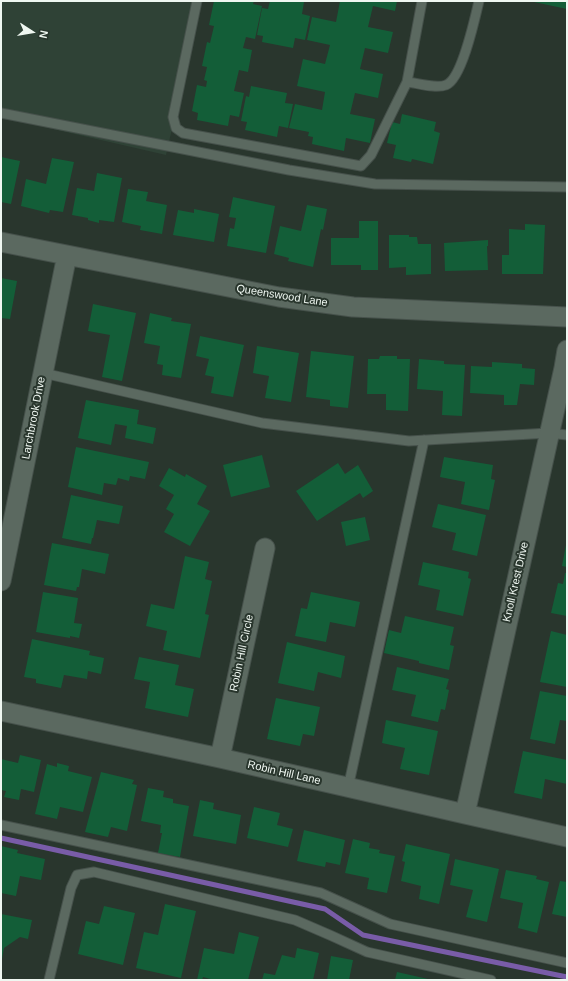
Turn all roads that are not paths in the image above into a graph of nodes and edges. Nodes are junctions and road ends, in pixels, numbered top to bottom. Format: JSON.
{"nodes":[{"id":1,"x":197,"y":1,"type":"edge"},
{"id":2,"x":422,"y":1,"type":"edge"},
{"id":3,"x":479,"y":1,"type":"edge"},
{"id":4,"x":407,"y":82,"type":"junction"},
{"id":5,"x":1,"y":113,"type":"edge"},
{"id":6,"x":567,"y":187,"type":"edge"},
{"id":7,"x":1,"y":242,"type":"edge"},
{"id":8,"x":66,"y":255,"type":"junction"},
{"id":9,"x":567,"y":317,"type":"edge"},
{"id":10,"x":567,"y":350,"type":"edge"},
{"id":11,"x":43,"y":373,"type":"junction"},
{"id":12,"x":558,"y":434,"type":"edge"},
{"id":13,"x":424,"y":440,"type":"junction"},
{"id":14,"x":264,"y":548,"type":"dead end"},
{"id":15,"x":1,"y":581,"type":"edge"},
{"id":16,"x":1,"y":711,"type":"edge"},
{"id":17,"x":220,"y":758,"type":"junction"},
{"id":18,"x":348,"y":788,"type":"junction"},
{"id":19,"x":465,"y":814,"type":"junction"},
{"id":20,"x":1,"y":825,"type":"edge"},
{"id":21,"x":567,"y":837,"type":"edge"},
{"id":22,"x":567,"y":963,"type":"edge"},
{"id":23,"x":49,"y":980,"type":"edge"},
{"id":24,"x":491,"y":980,"type":"edge"}],
"edges":[{"from":1,"to":4,"type":"lane"},
{"from":2,"to":4,"type":"lane"},
{"from":3,"to":4,"type":"lane"},
{"from":5,"to":6,"type":"lane"},
{"from":7,"to":8,"type":"street","name":"Queenswood Lane"},
{"from":8,"to":9,"type":"street","name":"Queenswood Lane"},
{"from":8,"to":11,"type":"street","name":"Larchbrook Drive"},
{"from":10,"to":12,"type":"street","name":"Knoll Krest Drive"},
{"from":11,"to":13,"type":"lane"},
{"from":11,"to":15,"type":"street","name":"Larchbrook Drive"},
{"from":12,"to":13,"type":"lane"},
{"from":12,"to":19,"type":"street","name":"Knoll Krest Drive"},
{"from":13,"to":18,"type":"lane"},
{"from":14,"to":17,"type":"street","name":"Robin Hill Circle"},
{"from":16,"to":17,"type":"street","name":"Robin Hill Lane"},
{"from":17,"to":18,"type":"street","name":"Robin Hill Lane"},
{"from":18,"to":19,"type":"street","name":"Robin Hill Lane"},
{"from":19,"to":21,"type":"street","name":"Robin Hill Lane"},
{"from":20,"to":22,"type":"lane"},
{"from":23,"to":24,"type":"lane"}]}
